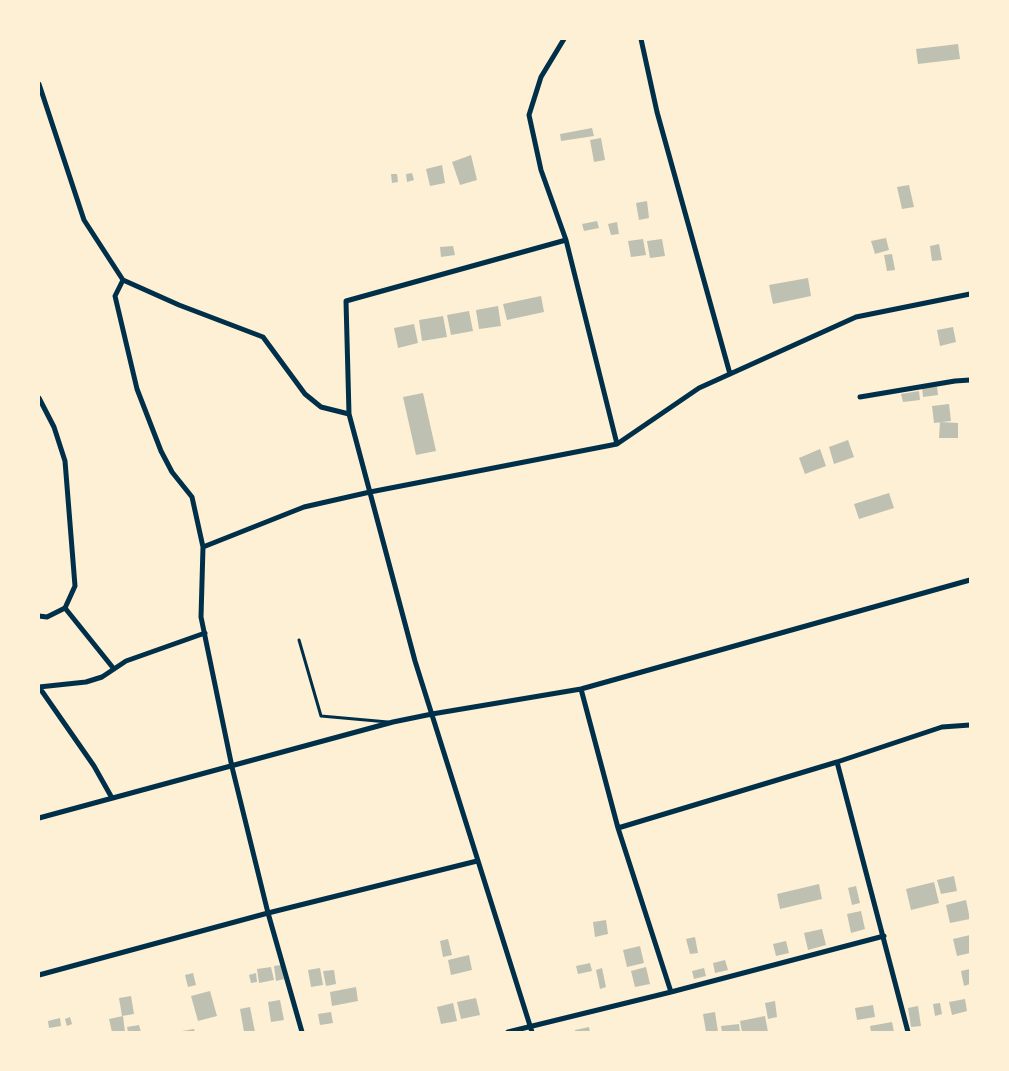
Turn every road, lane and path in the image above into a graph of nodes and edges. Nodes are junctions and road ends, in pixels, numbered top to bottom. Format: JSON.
{"nodes":[{"id":1,"x":564,"y":39,"type":"edge"},
{"id":2,"x":641,"y":39,"type":"edge"},
{"id":3,"x":39,"y":84,"type":"edge"},
{"id":4,"x":566,"y":240,"type":"junction"},
{"id":5,"x":123,"y":280,"type":"junction"},
{"id":6,"x":970,"y":294,"type":"edge"},
{"id":7,"x":730,"y":374,"type":"junction"},
{"id":8,"x":970,"y":380,"type":"edge"},
{"id":9,"x":860,"y":397,"type":"dead end"},
{"id":10,"x":39,"y":398,"type":"edge"},
{"id":11,"x":349,"y":414,"type":"junction"},
{"id":12,"x":617,"y":444,"type":"junction"},
{"id":13,"x":370,"y":492,"type":"junction"},
{"id":14,"x":203,"y":547,"type":"junction"},
{"id":15,"x":970,"y":580,"type":"edge"},
{"id":16,"x":65,"y":608,"type":"junction"},
{"id":17,"x":39,"y":616,"type":"edge"},
{"id":18,"x":205,"y":633,"type":"junction"},
{"id":19,"x":299,"y":640,"type":"dead end"},
{"id":20,"x":114,"y":669,"type":"junction"},
{"id":21,"x":39,"y":687,"type":"edge"},
{"id":22,"x":581,"y":689,"type":"junction"},
{"id":23,"x":432,"y":714,"type":"junction"},
{"id":24,"x":393,"y":722,"type":"junction"},
{"id":25,"x":970,"y":725,"type":"edge"},
{"id":26,"x":837,"y":762,"type":"junction"},
{"id":27,"x":232,"y":767,"type":"junction"},
{"id":28,"x":112,"y":798,"type":"junction"},
{"id":29,"x":39,"y":818,"type":"edge"},
{"id":30,"x":618,"y":828,"type":"junction"},
{"id":31,"x":478,"y":861,"type":"junction"},
{"id":32,"x":268,"y":913,"type":"junction"},
{"id":33,"x":884,"y":936,"type":"junction"},
{"id":34,"x":39,"y":975,"type":"edge"},
{"id":35,"x":671,"y":992,"type":"junction"},
{"id":36,"x":532,"y":1030,"type":"edge"},
{"id":37,"x":302,"y":1032,"type":"edge"},
{"id":38,"x":508,"y":1032,"type":"edge"},
{"id":39,"x":908,"y":1032,"type":"edge"}],
"edges":[{"from":1,"to":4,"type":"street"},
{"from":2,"to":7,"type":"street"},
{"from":3,"to":5,"type":"street"},
{"from":4,"to":11,"type":"street"},
{"from":4,"to":12,"type":"street"},
{"from":5,"to":11,"type":"street"},
{"from":5,"to":14,"type":"street"},
{"from":6,"to":7,"type":"street"},
{"from":7,"to":12,"type":"street"},
{"from":8,"to":9,"type":"street"},
{"from":10,"to":16,"type":"street"},
{"from":11,"to":13,"type":"street"},
{"from":12,"to":13,"type":"street"},
{"from":13,"to":14,"type":"street"},
{"from":13,"to":23,"type":"street"},
{"from":14,"to":18,"type":"street"},
{"from":15,"to":22,"type":"street"},
{"from":16,"to":17,"type":"street"},
{"from":16,"to":20,"type":"street"},
{"from":18,"to":20,"type":"street"},
{"from":18,"to":27,"type":"street"},
{"from":19,"to":24,"type":"lane"},
{"from":20,"to":21,"type":"street"},
{"from":21,"to":28,"type":"street"},
{"from":22,"to":23,"type":"street"},
{"from":22,"to":30,"type":"street"},
{"from":23,"to":24,"type":"street"},
{"from":23,"to":31,"type":"street"},
{"from":24,"to":27,"type":"street"},
{"from":25,"to":26,"type":"street"},
{"from":26,"to":30,"type":"street"},
{"from":26,"to":33,"type":"street"},
{"from":27,"to":28,"type":"street"},
{"from":27,"to":32,"type":"street"},
{"from":28,"to":29,"type":"street"},
{"from":30,"to":35,"type":"street"},
{"from":31,"to":32,"type":"street"},
{"from":31,"to":36,"type":"street"},
{"from":32,"to":34,"type":"street"},
{"from":32,"to":37,"type":"street"},
{"from":33,"to":35,"type":"street"},
{"from":33,"to":39,"type":"street"},
{"from":35,"to":36,"type":"street"},
{"from":36,"to":38,"type":"street"}]}
